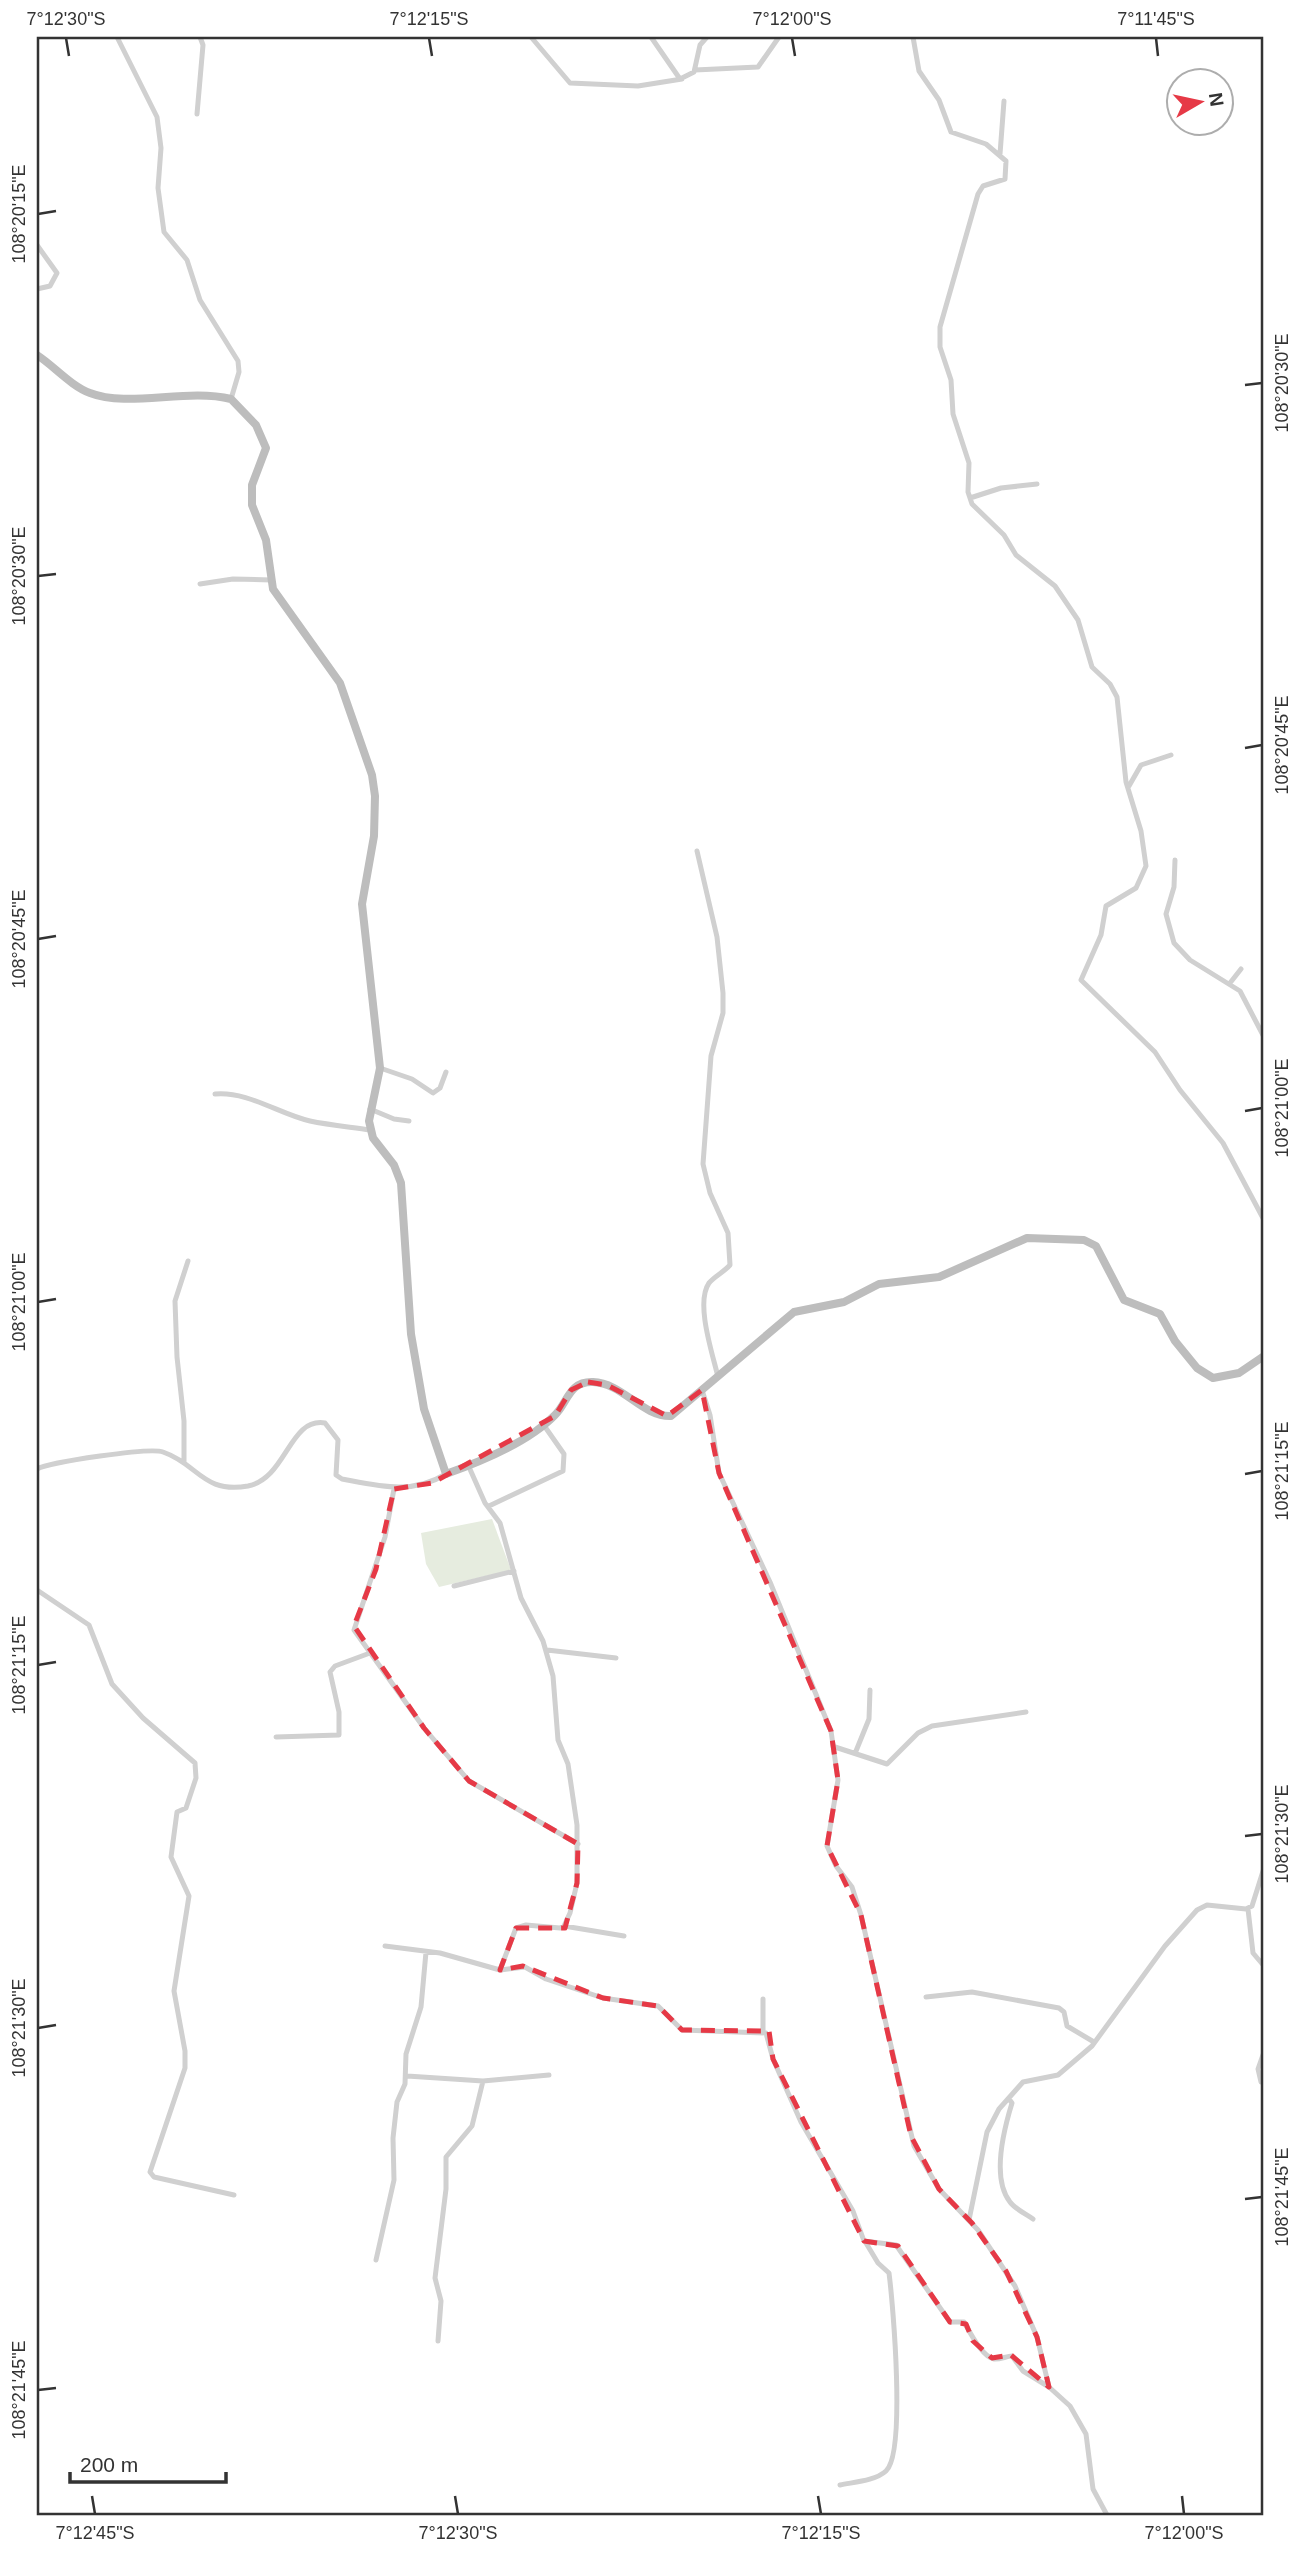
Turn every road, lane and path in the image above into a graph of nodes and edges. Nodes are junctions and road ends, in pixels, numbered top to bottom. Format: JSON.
{"nodes":[{"id":1,"x":117,"y":37,"type":"edge"},
{"id":2,"x":531,"y":37,"type":"edge"},
{"id":3,"x":650,"y":37,"type":"edge"},
{"id":4,"x":707,"y":37,"type":"edge"},
{"id":5,"x":779,"y":37,"type":"edge"},
{"id":6,"x":913,"y":37,"type":"edge"},
{"id":7,"x":202,"y":38,"type":"edge"},
{"id":8,"x":695,"y":70,"type":"junction"},
{"id":9,"x":682,"y":79,"type":"junction"},
{"id":10,"x":1004,"y":101,"type":"dead end"},
{"id":11,"x":197,"y":114,"type":"dead end"},
{"id":12,"x":1000,"y":154,"type":"junction"},
{"id":13,"x":38,"y":248,"type":"edge"},
{"id":14,"x":37,"y":289,"type":"edge"},
{"id":15,"x":37,"y":355,"type":"edge"},
{"id":16,"x":231,"y":398,"type":"junction"},
{"id":17,"x":1037,"y":484,"type":"dead end"},
{"id":18,"x":970,"y":498,"type":"junction"},
{"id":19,"x":271,"y":580,"type":"junction"},
{"id":20,"x":200,"y":584,"type":"dead end"},
{"id":21,"x":1171,"y":755,"type":"dead end"},
{"id":22,"x":1128,"y":789,"type":"junction"},
{"id":23,"x":697,"y":851,"type":"dead end"},
{"id":24,"x":1175,"y":860,"type":"dead end"},
{"id":25,"x":1241,"y":969,"type":"dead end"},
{"id":26,"x":1230,"y":983,"type":"junction"},
{"id":27,"x":1264,"y":1037,"type":"edge"},
{"id":28,"x":380,"y":1068,"type":"junction"},
{"id":29,"x":446,"y":1072,"type":"dead end"},
{"id":30,"x":215,"y":1094,"type":"dead end"},
{"id":31,"x":370,"y":1110,"type":"junction"},
{"id":32,"x":409,"y":1121,"type":"dead end"},
{"id":33,"x":370,"y":1130,"type":"junction"},
{"id":34,"x":1264,"y":1220,"type":"edge"},
{"id":35,"x":188,"y":1261,"type":"dead end"},
{"id":36,"x":1264,"y":1356,"type":"edge"},
{"id":37,"x":718,"y":1377,"type":"junction"},
{"id":38,"x":702,"y":1390,"type":"junction"},
{"id":39,"x":543,"y":1424,"type":"junction"},
{"id":40,"x":184,"y":1462,"type":"junction"},
{"id":41,"x":469,"y":1467,"type":"junction"},
{"id":42,"x":37,"y":1469,"type":"edge"},
{"id":43,"x":446,"y":1475,"type":"junction"},
{"id":44,"x":394,"y":1489,"type":"junction"},
{"id":45,"x":489,"y":1506,"type":"junction"},
{"id":46,"x":514,"y":1571,"type":"junction"},
{"id":47,"x":454,"y":1586,"type":"dead end"},
{"id":48,"x":37,"y":1590,"type":"edge"},
{"id":49,"x":547,"y":1650,"type":"junction"},
{"id":50,"x":370,"y":1653,"type":"junction"},
{"id":51,"x":616,"y":1658,"type":"dead end"},
{"id":52,"x":870,"y":1690,"type":"dead end"},
{"id":53,"x":1026,"y":1712,"type":"dead end"},
{"id":54,"x":276,"y":1737,"type":"dead end"},
{"id":55,"x":835,"y":1746,"type":"junction"},
{"id":56,"x":856,"y":1751,"type":"junction"},
{"id":57,"x":578,"y":1844,"type":"junction"},
{"id":58,"x":1264,"y":1868,"type":"edge"},
{"id":59,"x":1248,"y":1909,"type":"junction"},
{"id":60,"x":565,"y":1926,"type":"junction"},
{"id":61,"x":624,"y":1936,"type":"dead end"},
{"id":62,"x":385,"y":1946,"type":"dead end"},
{"id":63,"x":426,"y":1951,"type":"junction"},
{"id":64,"x":1264,"y":1966,"type":"edge"},
{"id":65,"x":500,"y":1970,"type":"junction"},
{"id":66,"x":926,"y":1997,"type":"dead end"},
{"id":67,"x":763,"y":1998,"type":"dead end"},
{"id":68,"x":763,"y":2032,"type":"junction"},
{"id":69,"x":1094,"y":2042,"type":"junction"},
{"id":70,"x":1264,"y":2052,"type":"edge"},
{"id":71,"x":548,"y":2075,"type":"dead end"},
{"id":72,"x":407,"y":2076,"type":"junction"},
{"id":73,"x":483,"y":2081,"type":"junction"},
{"id":74,"x":1261,"y":2082,"type":"dead end"},
{"id":75,"x":1009,"y":2099,"type":"junction"},
{"id":76,"x":234,"y":2195,"type":"dead end"},
{"id":77,"x":1033,"y":2219,"type":"dead end"},
{"id":78,"x":970,"y":2220,"type":"junction"},
{"id":79,"x":866,"y":2243,"type":"junction"},
{"id":80,"x":376,"y":2260,"type":"dead end"},
{"id":81,"x":438,"y":2341,"type":"dead end"},
{"id":82,"x":1049,"y":2387,"type":"junction"},
{"id":83,"x":840,"y":2484,"type":"dead end"},
{"id":84,"x":1107,"y":2515,"type":"edge"}],
"edges":[{"from":1,"to":16,"type":"street"},
{"from":2,"to":9,"type":"street"},
{"from":3,"to":9,"type":"street"},
{"from":4,"to":8,"type":"street"},
{"from":5,"to":8,"type":"street"},
{"from":6,"to":12,"type":"street"},
{"from":7,"to":11,"type":"street"},
{"from":8,"to":9,"type":"street"},
{"from":10,"to":12,"type":"street"},
{"from":12,"to":18,"type":"street"},
{"from":13,"to":14,"type":"street"},
{"from":15,"to":16,"type":"street"},
{"from":16,"to":19,"type":"street"},
{"from":17,"to":18,"type":"street"},
{"from":18,"to":22,"type":"street"},
{"from":19,"to":20,"type":"street"},
{"from":19,"to":28,"type":"street"},
{"from":21,"to":22,"type":"street"},
{"from":22,"to":34,"type":"street"},
{"from":23,"to":37,"type":"street"},
{"from":24,"to":26,"type":"street"},
{"from":25,"to":26,"type":"street"},
{"from":26,"to":27,"type":"street"},
{"from":28,"to":29,"type":"street"},
{"from":28,"to":31,"type":"street"},
{"from":30,"to":33,"type":"street"},
{"from":31,"to":32,"type":"street"},
{"from":31,"to":33,"type":"street"},
{"from":33,"to":43,"type":"street"},
{"from":35,"to":40,"type":"street"},
{"from":36,"to":37,"type":"street"},
{"from":37,"to":38,"type":"street"},
{"from":38,"to":39,"type":"street"},
{"from":38,"to":55,"type":"street"},
{"from":39,"to":41,"type":"street"},
{"from":39,"to":45,"type":"street"},
{"from":40,"to":42,"type":"street"},
{"from":40,"to":44,"type":"street"},
{"from":41,"to":43,"type":"street"},
{"from":41,"to":45,"type":"street"},
{"from":43,"to":44,"type":"street"},
{"from":44,"to":50,"type":"street"},
{"from":45,"to":46,"type":"street"},
{"from":46,"to":47,"type":"street"},
{"from":46,"to":49,"type":"street"},
{"from":48,"to":76,"type":"street"},
{"from":49,"to":51,"type":"street"},
{"from":49,"to":57,"type":"street"},
{"from":50,"to":54,"type":"street"},
{"from":50,"to":57,"type":"street"},
{"from":52,"to":56,"type":"street"},
{"from":53,"to":56,"type":"street"},
{"from":55,"to":56,"type":"street"},
{"from":55,"to":78,"type":"street"},
{"from":57,"to":60,"type":"street"},
{"from":58,"to":59,"type":"street"},
{"from":59,"to":64,"type":"street"},
{"from":59,"to":69,"type":"street"},
{"from":60,"to":61,"type":"street"},
{"from":60,"to":65,"type":"street"},
{"from":62,"to":63,"type":"street"},
{"from":63,"to":65,"type":"street"},
{"from":63,"to":72,"type":"street"},
{"from":65,"to":68,"type":"street"},
{"from":66,"to":69,"type":"street"},
{"from":67,"to":68,"type":"street"},
{"from":68,"to":79,"type":"street"},
{"from":69,"to":75,"type":"street"},
{"from":70,"to":74,"type":"street"},
{"from":71,"to":73,"type":"street"},
{"from":72,"to":73,"type":"street"},
{"from":72,"to":80,"type":"street"},
{"from":73,"to":81,"type":"street"},
{"from":75,"to":77,"type":"street"},
{"from":75,"to":78,"type":"street"},
{"from":78,"to":82,"type":"street"},
{"from":79,"to":82,"type":"street"},
{"from":79,"to":83,"type":"street"},
{"from":82,"to":84,"type":"street"}]}
